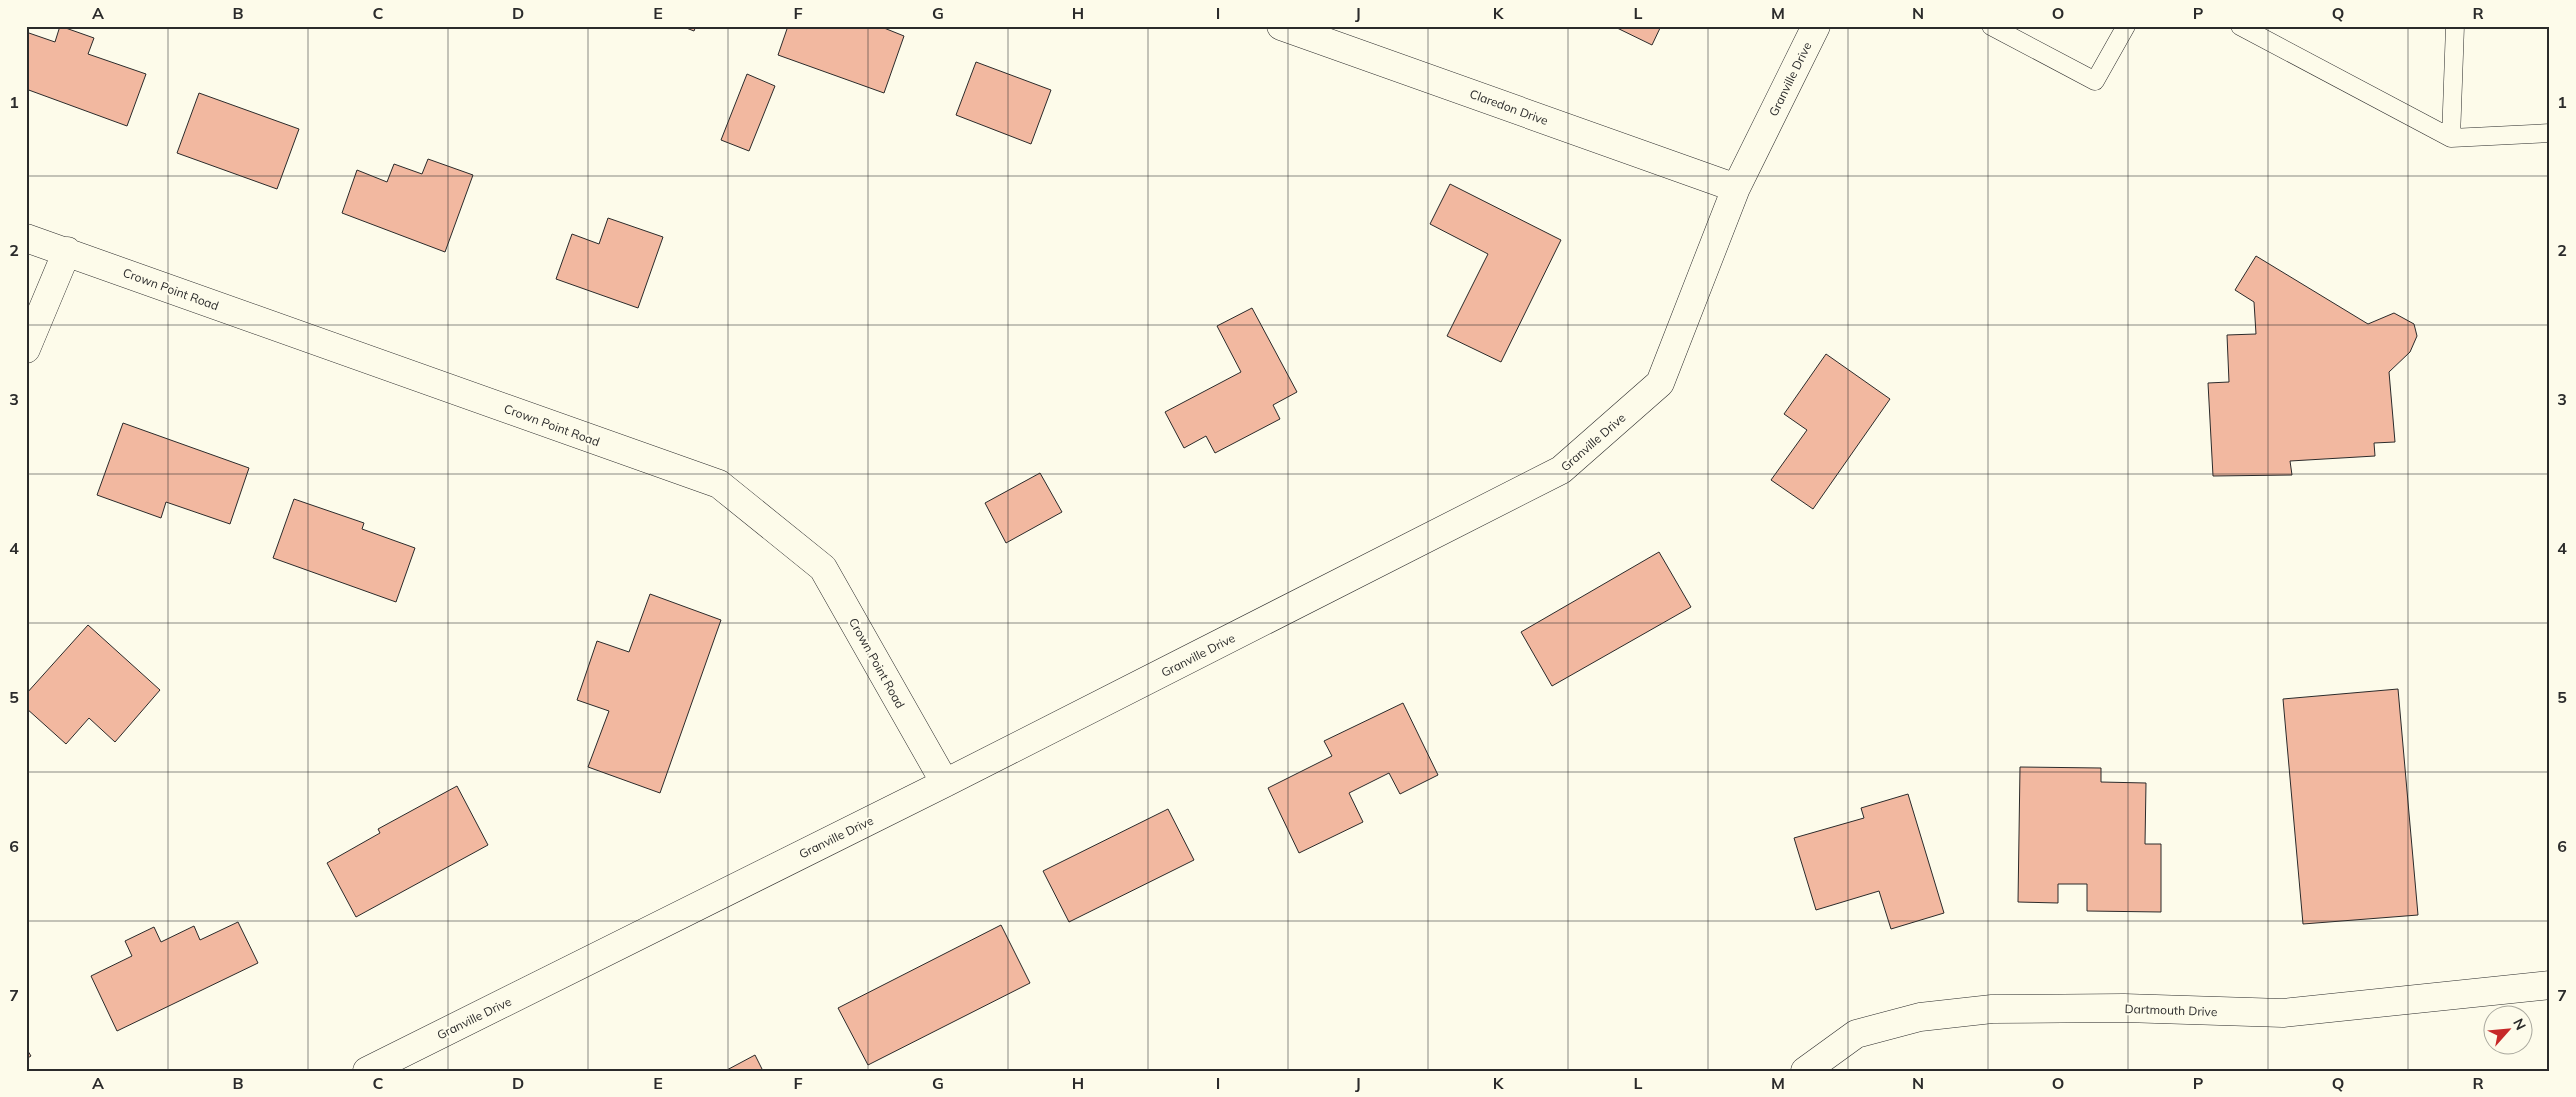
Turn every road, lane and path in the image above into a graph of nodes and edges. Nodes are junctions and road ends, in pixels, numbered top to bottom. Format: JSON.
{"nodes":[{"id":1,"x":1281,"y":26,"type":"edge"},
{"id":2,"x":1816,"y":26,"type":"edge"},
{"id":3,"x":1991,"y":26,"type":"edge"},
{"id":4,"x":2126,"y":26,"type":"edge"},
{"id":5,"x":2240,"y":26,"type":"edge"},
{"id":6,"x":2455,"y":26,"type":"edge"},
{"id":7,"x":2550,"y":133,"type":"edge"},
{"id":8,"x":2451,"y":138,"type":"junction"},
{"id":9,"x":1736,"y":188,"type":"junction"},
{"id":10,"x":26,"y":238,"type":"edge"},
{"id":11,"x":67,"y":251,"type":"junction"},
{"id":12,"x":26,"y":349,"type":"edge"},
{"id":13,"x":945,"y":783,"type":"junction"},
{"id":14,"x":2550,"y":985,"type":"edge"},
{"id":15,"x":367,"y":1071,"type":"edge"},
{"id":16,"x":1805,"y":1071,"type":"edge"}],
"edges":[{"from":1,"to":9,"type":"street","name":"Claredon Drive"},
{"from":2,"to":9,"type":"street","name":"Granville Drive"},
{"from":3,"to":4,"type":"lane"},
{"from":5,"to":8,"type":"lane"},
{"from":6,"to":8,"type":"lane"},
{"from":7,"to":8,"type":"lane"},
{"from":9,"to":13,"type":"street","name":"Granville Drive"},
{"from":10,"to":11,"type":"street","name":"Crown Point Road"},
{"from":11,"to":12,"type":"street"},
{"from":11,"to":13,"type":"street","name":"Crown Point Road"},
{"from":13,"to":15,"type":"street","name":"Granville Drive"},
{"from":14,"to":16,"type":"street","name":"Dartmouth Drive"}]}
